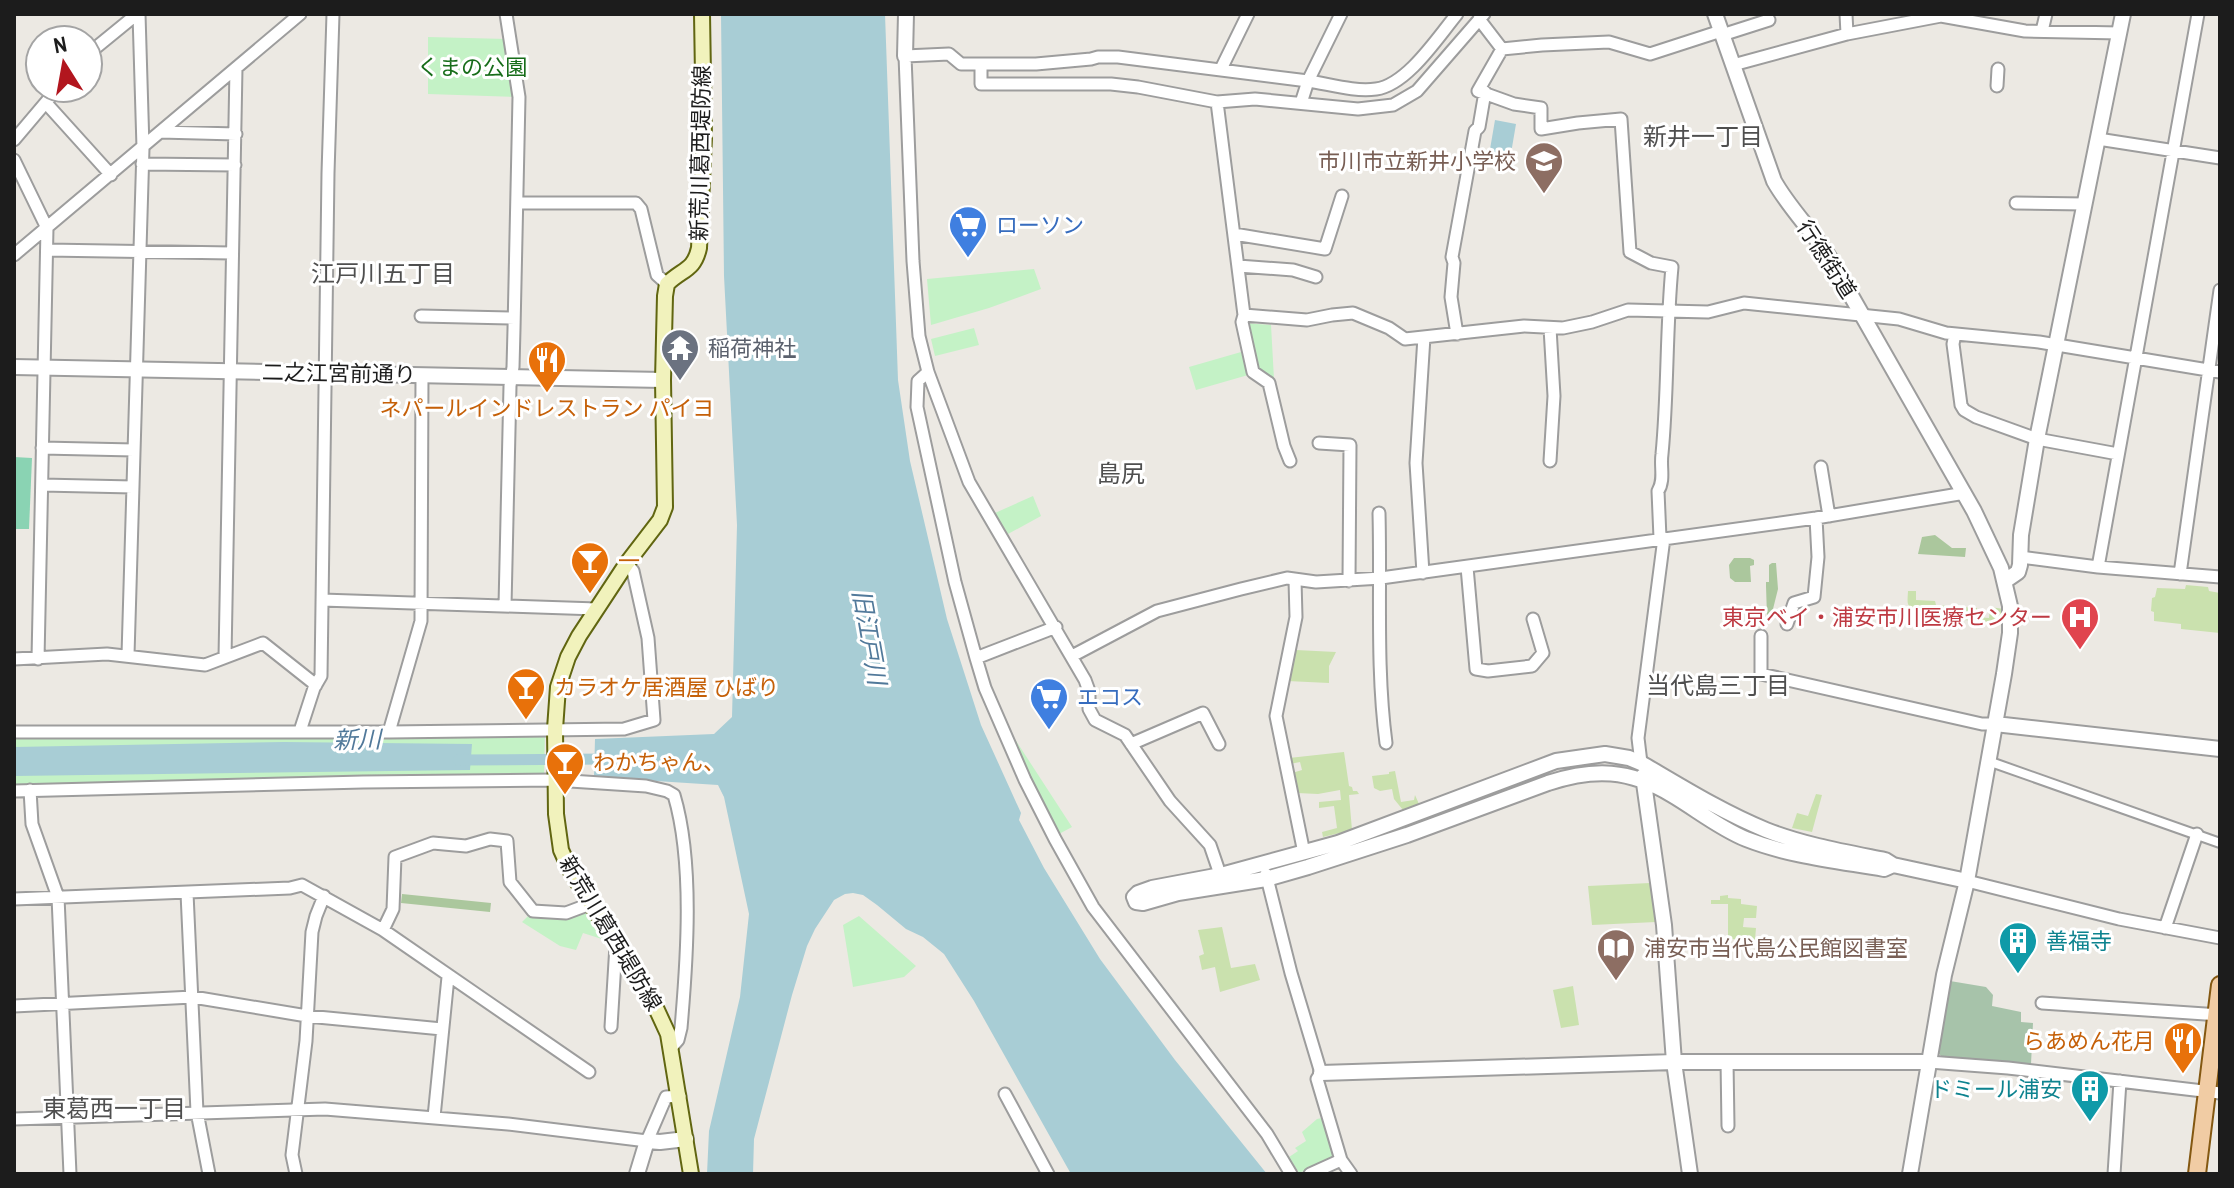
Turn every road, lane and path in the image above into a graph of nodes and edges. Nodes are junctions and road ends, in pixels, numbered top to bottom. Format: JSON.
{"nodes":[{"id":1,"x":138,"y":14,"type":"edge"},
{"id":2,"x":300,"y":14,"type":"edge"},
{"id":3,"x":333,"y":14,"type":"edge"},
{"id":4,"x":506,"y":14,"type":"edge"},
{"id":5,"x":702,"y":14,"type":"edge"},
{"id":6,"x":906,"y":14,"type":"edge"},
{"id":7,"x":1248,"y":14,"type":"edge"},
{"id":8,"x":1341,"y":14,"type":"edge"},
{"id":9,"x":1457,"y":14,"type":"edge"},
{"id":10,"x":1715,"y":14,"type":"edge"},
{"id":11,"x":1846,"y":14,"type":"edge"},
{"id":12,"x":2046,"y":14,"type":"edge"},
{"id":13,"x":2123,"y":14,"type":"edge"},
{"id":14,"x":2198,"y":14,"type":"edge"},
{"id":15,"x":1482,"y":16,"type":"edge"},
{"id":16,"x":1769,"y":20,"type":"dead end"},
{"id":17,"x":2042,"y":31,"type":"junction"},
{"id":18,"x":1721,"y":33,"type":"junction"},
{"id":19,"x":2120,"y":33,"type":"junction"},
{"id":20,"x":1847,"y":34,"type":"junction"},
{"id":21,"x":104,"y":41,"type":"edge"},
{"id":22,"x":1502,"y":49,"type":"junction"},
{"id":23,"x":905,"y":56,"type":"junction"},
{"id":24,"x":981,"y":64,"type":"junction"},
{"id":25,"x":1733,"y":65,"type":"junction"},
{"id":26,"x":236,"y":68,"type":"junction"},
{"id":27,"x":1221,"y":69,"type":"junction"},
{"id":28,"x":1998,"y":69,"type":"dead end"},
{"id":29,"x":1308,"y":81,"type":"junction"},
{"id":30,"x":1997,"y":86,"type":"dead end"},
{"id":31,"x":1485,"y":92,"type":"junction"},
{"id":32,"x":1217,"y":102,"type":"junction"},
{"id":33,"x":1301,"y":103,"type":"junction"},
{"id":34,"x":45,"y":104,"type":"edge"},
{"id":35,"x":47,"y":104,"type":"edge"},
{"id":36,"x":160,"y":132,"type":"junction"},
{"id":37,"x":236,"y":134,"type":"junction"},
{"id":38,"x":2098,"y":139,"type":"junction"},
{"id":39,"x":14,"y":140,"type":"edge"},
{"id":40,"x":143,"y":148,"type":"junction"},
{"id":41,"x":2173,"y":151,"type":"junction"},
{"id":42,"x":2220,"y":158,"type":"edge"},
{"id":43,"x":14,"y":160,"type":"edge"},
{"id":44,"x":142,"y":164,"type":"junction"},
{"id":45,"x":235,"y":165,"type":"junction"},
{"id":46,"x":111,"y":175,"type":"junction"},
{"id":47,"x":1342,"y":196,"type":"dead end"},
{"id":48,"x":517,"y":203,"type":"junction"},
{"id":49,"x":2016,"y":203,"type":"dead end"},
{"id":50,"x":2085,"y":204,"type":"junction"},
{"id":51,"x":47,"y":228,"type":"junction"},
{"id":52,"x":1234,"y":234,"type":"junction"},
{"id":53,"x":47,"y":250,"type":"junction"},
{"id":54,"x":140,"y":252,"type":"junction"},
{"id":55,"x":232,"y":253,"type":"junction"},
{"id":56,"x":14,"y":255,"type":"edge"},
{"id":57,"x":1238,"y":266,"type":"junction"},
{"id":58,"x":1316,"y":277,"type":"dead end"},
{"id":59,"x":667,"y":284,"type":"junction"},
{"id":60,"x":2220,"y":290,"type":"edge"},
{"id":61,"x":1668,"y":311,"type":"junction"},
{"id":62,"x":1244,"y":315,"type":"junction"},
{"id":63,"x":421,"y":316,"type":"dead end"},
{"id":64,"x":1862,"y":316,"type":"junction"},
{"id":65,"x":514,"y":318,"type":"junction"},
{"id":66,"x":1550,"y":328,"type":"junction"},
{"id":67,"x":1457,"y":334,"type":"junction"},
{"id":68,"x":1955,"y":334,"type":"junction"},
{"id":69,"x":1424,"y":337,"type":"junction"},
{"id":70,"x":2057,"y":344,"type":"junction"},
{"id":71,"x":2136,"y":358,"type":"junction"},
{"id":72,"x":44,"y":366,"type":"junction"},
{"id":73,"x":14,"y":367,"type":"edge"},
{"id":74,"x":137,"y":368,"type":"junction"},
{"id":75,"x":231,"y":371,"type":"junction"},
{"id":76,"x":2214,"y":371,"type":"edge"},
{"id":77,"x":928,"y":372,"type":"junction"},
{"id":78,"x":326,"y":373,"type":"junction"},
{"id":79,"x":422,"y":375,"type":"junction"},
{"id":80,"x":512,"y":376,"type":"junction"},
{"id":81,"x":663,"y":380,"type":"junction"},
{"id":82,"x":2037,"y":439,"type":"junction"},
{"id":83,"x":1319,"y":443,"type":"dead end"},
{"id":84,"x":42,"y":448,"type":"junction"},
{"id":85,"x":134,"y":450,"type":"junction"},
{"id":86,"x":2118,"y":454,"type":"junction"},
{"id":87,"x":1290,"y":461,"type":"dead end"},
{"id":88,"x":1550,"y":461,"type":"dead end"},
{"id":89,"x":1821,"y":467,"type":"dead end"},
{"id":90,"x":42,"y":485,"type":"junction"},
{"id":91,"x":133,"y":487,"type":"junction"},
{"id":92,"x":1965,"y":493,"type":"junction"},
{"id":93,"x":1379,"y":513,"type":"dead end"},
{"id":94,"x":1829,"y":516,"type":"junction"},
{"id":95,"x":1816,"y":518,"type":"junction"},
{"id":96,"x":1662,"y":538,"type":"junction"},
{"id":97,"x":2020,"y":557,"type":"junction"},
{"id":98,"x":627,"y":563,"type":"junction"},
{"id":99,"x":1467,"y":567,"type":"junction"},
{"id":100,"x":2098,"y":567,"type":"junction"},
{"id":101,"x":1423,"y":573,"type":"junction"},
{"id":102,"x":2180,"y":574,"type":"junction"},
{"id":103,"x":2220,"y":577,"type":"edge"},
{"id":104,"x":1381,"y":578,"type":"junction"},
{"id":105,"x":1295,"y":580,"type":"junction"},
{"id":106,"x":1349,"y":581,"type":"junction"},
{"id":107,"x":2005,"y":581,"type":"junction"},
{"id":108,"x":322,"y":600,"type":"junction"},
{"id":109,"x":421,"y":603,"type":"junction"},
{"id":110,"x":505,"y":606,"type":"junction"},
{"id":111,"x":597,"y":609,"type":"junction"},
{"id":112,"x":1533,"y":619,"type":"dead end"},
{"id":113,"x":1787,"y":624,"type":"dead end"},
{"id":114,"x":1056,"y":627,"type":"junction"},
{"id":115,"x":1761,"y":636,"type":"dead end"},
{"id":116,"x":128,"y":655,"type":"junction"},
{"id":117,"x":1072,"y":656,"type":"junction"},
{"id":118,"x":225,"y":657,"type":"junction"},
{"id":119,"x":976,"y":658,"type":"junction"},
{"id":120,"x":14,"y":659,"type":"edge"},
{"id":121,"x":38,"y":659,"type":"junction"},
{"id":122,"x":316,"y":685,"type":"junction"},
{"id":123,"x":1995,"y":724,"type":"junction"},
{"id":124,"x":300,"y":731,"type":"junction"},
{"id":125,"x":14,"y":732,"type":"edge"},
{"id":126,"x":389,"y":732,"type":"junction"},
{"id":127,"x":555,"y":732,"type":"junction"},
{"id":128,"x":1386,"y":743,"type":"dead end"},
{"id":129,"x":1131,"y":744,"type":"junction"},
{"id":130,"x":1219,"y":744,"type":"dead end"},
{"id":131,"x":2220,"y":749,"type":"edge"},
{"id":132,"x":1988,"y":761,"type":"junction"},
{"id":133,"x":1641,"y":763,"type":"junction"},
{"id":134,"x":555,"y":777,"type":"junction"},
{"id":135,"x":1644,"y":781,"type":"junction"},
{"id":136,"x":30,"y":790,"type":"junction"},
{"id":137,"x":14,"y":791,"type":"edge"},
{"id":138,"x":2197,"y":834,"type":"junction"},
{"id":139,"x":2220,"y":843,"type":"edge"},
{"id":140,"x":1304,"y":853,"type":"junction"},
{"id":141,"x":1266,"y":862,"type":"junction"},
{"id":142,"x":1893,"y":865,"type":"junction"},
{"id":143,"x":1266,"y":879,"type":"junction"},
{"id":144,"x":1222,"y":880,"type":"junction"},
{"id":145,"x":1967,"y":881,"type":"junction"},
{"id":146,"x":187,"y":893,"type":"junction"},
{"id":147,"x":324,"y":896,"type":"junction"},
{"id":148,"x":58,"y":897,"type":"junction"},
{"id":149,"x":14,"y":899,"type":"edge"},
{"id":150,"x":590,"y":904,"type":"junction"},
{"id":151,"x":2165,"y":928,"type":"junction"},
{"id":152,"x":383,"y":930,"type":"junction"},
{"id":153,"x":2220,"y":938,"type":"edge"},
{"id":154,"x":616,"y":945,"type":"junction"},
{"id":155,"x":448,"y":977,"type":"junction"},
{"id":156,"x":2220,"y":985,"type":"edge"},
{"id":157,"x":193,"y":997,"type":"junction"},
{"id":158,"x":63,"y":1003,"type":"junction"},
{"id":159,"x":2042,"y":1003,"type":"dead end"},
{"id":160,"x":14,"y":1006,"type":"edge"},
{"id":161,"x":2218,"y":1015,"type":"edge"},
{"id":162,"x":307,"y":1016,"type":"junction"},
{"id":163,"x":611,"y":1027,"type":"dead end"},
{"id":164,"x":442,"y":1029,"type":"junction"},
{"id":165,"x":671,"y":1048,"type":"junction"},
{"id":166,"x":1727,"y":1061,"type":"junction"},
{"id":167,"x":1674,"y":1062,"type":"junction"},
{"id":168,"x":1929,"y":1062,"type":"junction"},
{"id":169,"x":589,"y":1072,"type":"dead end"},
{"id":170,"x":1321,"y":1073,"type":"junction"},
{"id":171,"x":2120,"y":1081,"type":"junction"},
{"id":172,"x":2213,"y":1092,"type":"edge"},
{"id":173,"x":1005,"y":1094,"type":"dead end"},
{"id":174,"x":680,"y":1096,"type":"junction"},
{"id":175,"x":297,"y":1108,"type":"junction"},
{"id":176,"x":197,"y":1112,"type":"junction"},
{"id":177,"x":67,"y":1117,"type":"junction"},
{"id":178,"x":434,"y":1117,"type":"junction"},
{"id":179,"x":14,"y":1119,"type":"edge"},
{"id":180,"x":1728,"y":1126,"type":"dead end"},
{"id":181,"x":686,"y":1139,"type":"junction"},
{"id":182,"x":647,"y":1141,"type":"junction"},
{"id":183,"x":1341,"y":1160,"type":"junction"},
{"id":184,"x":70,"y":1174,"type":"edge"},
{"id":185,"x":209,"y":1174,"type":"edge"},
{"id":186,"x":296,"y":1174,"type":"edge"},
{"id":187,"x":637,"y":1174,"type":"edge"},
{"id":188,"x":691,"y":1174,"type":"edge"},
{"id":189,"x":1048,"y":1174,"type":"edge"},
{"id":190,"x":1291,"y":1174,"type":"edge"},
{"id":191,"x":1310,"y":1174,"type":"edge"},
{"id":192,"x":1351,"y":1174,"type":"edge"},
{"id":193,"x":1690,"y":1174,"type":"edge"},
{"id":194,"x":1910,"y":1174,"type":"edge"},
{"id":195,"x":2114,"y":1174,"type":"edge"},
{"id":196,"x":2197,"y":1174,"type":"edge"}],
"edges":[{"from":1,"to":21,"type":"street"},
{"from":1,"to":40,"type":"street"},
{"from":2,"to":26,"type":"street"},
{"from":3,"to":78,"type":"street"},
{"from":4,"to":48,"type":"street"},
{"from":5,"to":59,"type":"main road","name":"新荒川葛西堤防線"},
{"from":6,"to":23,"type":"street"},
{"from":7,"to":27,"type":"street"},
{"from":8,"to":29,"type":"street"},
{"from":9,"to":29,"type":"street"},
{"from":10,"to":18,"type":"street","name":"行徳街道"},
{"from":11,"to":20,"type":"street"},
{"from":12,"to":17,"type":"street"},
{"from":13,"to":19,"type":"street"},
{"from":14,"to":41,"type":"street"},
{"from":15,"to":22,"type":"street"},
{"from":15,"to":33,"type":"street"},
{"from":16,"to":18,"type":"street"},
{"from":17,"to":19,"type":"street"},
{"from":17,"to":20,"type":"street"},
{"from":18,"to":22,"type":"street"},
{"from":18,"to":25,"type":"street","name":"行徳街道"},
{"from":19,"to":38,"type":"street"},
{"from":20,"to":25,"type":"street"},
{"from":22,"to":31,"type":"street"},
{"from":23,"to":24,"type":"street"},
{"from":23,"to":77,"type":"street"},
{"from":24,"to":27,"type":"street"},
{"from":24,"to":32,"type":"street"},
{"from":25,"to":64,"type":"street","name":"行徳街道"},
{"from":26,"to":36,"type":"street"},
{"from":26,"to":37,"type":"street"},
{"from":27,"to":29,"type":"street"},
{"from":28,"to":30,"type":"street"},
{"from":29,"to":33,"type":"street"},
{"from":31,"to":61,"type":"street"},
{"from":31,"to":67,"type":"street"},
{"from":32,"to":33,"type":"street"},
{"from":32,"to":52,"type":"street"},
{"from":34,"to":39,"type":"street"},
{"from":35,"to":46,"type":"street"},
{"from":36,"to":37,"type":"street"},
{"from":36,"to":40,"type":"street"},
{"from":37,"to":45,"type":"street"},
{"from":38,"to":41,"type":"street"},
{"from":38,"to":50,"type":"street"},
{"from":40,"to":44,"type":"street"},
{"from":40,"to":46,"type":"street"},
{"from":41,"to":42,"type":"street"},
{"from":41,"to":71,"type":"street"},
{"from":43,"to":51,"type":"street"},
{"from":44,"to":45,"type":"street"},
{"from":44,"to":54,"type":"street"},
{"from":45,"to":55,"type":"street"},
{"from":46,"to":51,"type":"street"},
{"from":47,"to":52,"type":"street"},
{"from":48,"to":59,"type":"street"},
{"from":48,"to":65,"type":"street"},
{"from":49,"to":50,"type":"street"},
{"from":50,"to":70,"type":"street"},
{"from":51,"to":53,"type":"street"},
{"from":51,"to":56,"type":"street"},
{"from":52,"to":57,"type":"street"},
{"from":53,"to":54,"type":"street"},
{"from":53,"to":72,"type":"street"},
{"from":54,"to":55,"type":"street"},
{"from":54,"to":74,"type":"street"},
{"from":55,"to":75,"type":"street"},
{"from":57,"to":58,"type":"street"},
{"from":57,"to":62,"type":"street"},
{"from":59,"to":81,"type":"main road","name":"新荒川葛西堤防線"},
{"from":60,"to":76,"type":"street"},
{"from":61,"to":64,"type":"street"},
{"from":61,"to":66,"type":"street"},
{"from":61,"to":96,"type":"street"},
{"from":62,"to":69,"type":"street"},
{"from":62,"to":87,"type":"street"},
{"from":63,"to":65,"type":"street"},
{"from":64,"to":68,"type":"street"},
{"from":64,"to":92,"type":"street","name":"行徳街道"},
{"from":65,"to":80,"type":"street"},
{"from":66,"to":67,"type":"street"},
{"from":66,"to":88,"type":"street"},
{"from":67,"to":69,"type":"street"},
{"from":68,"to":70,"type":"street"},
{"from":68,"to":82,"type":"street"},
{"from":69,"to":101,"type":"street"},
{"from":70,"to":71,"type":"street"},
{"from":70,"to":82,"type":"street"},
{"from":71,"to":76,"type":"street"},
{"from":71,"to":86,"type":"street"},
{"from":72,"to":73,"type":"street","name":"二之江宮前通り"},
{"from":72,"to":74,"type":"street","name":"二之江宮前通り"},
{"from":72,"to":84,"type":"street"},
{"from":74,"to":75,"type":"street","name":"二之江宮前通り"},
{"from":74,"to":85,"type":"street"},
{"from":75,"to":78,"type":"street","name":"二之江宮前通り"},
{"from":75,"to":118,"type":"street"},
{"from":76,"to":102,"type":"street"},
{"from":77,"to":114,"type":"street"},
{"from":77,"to":119,"type":"street"},
{"from":78,"to":79,"type":"street","name":"二之江宮前通り"},
{"from":78,"to":108,"type":"street"},
{"from":79,"to":80,"type":"street","name":"二之江宮前通り"},
{"from":79,"to":109,"type":"street"},
{"from":80,"to":81,"type":"street","name":"二之江宮前通り"},
{"from":80,"to":110,"type":"street"},
{"from":81,"to":98,"type":"main road","name":"新荒川葛西堤防線"},
{"from":82,"to":86,"type":"street"},
{"from":82,"to":97,"type":"street"},
{"from":83,"to":106,"type":"street"},
{"from":84,"to":85,"type":"street"},
{"from":84,"to":90,"type":"street"},
{"from":85,"to":91,"type":"street"},
{"from":86,"to":100,"type":"street"},
{"from":89,"to":94,"type":"street"},
{"from":90,"to":91,"type":"street"},
{"from":90,"to":121,"type":"street"},
{"from":91,"to":116,"type":"street"},
{"from":92,"to":94,"type":"street"},
{"from":92,"to":107,"type":"street","name":"行徳街道"},
{"from":93,"to":104,"type":"street"},
{"from":94,"to":95,"type":"street"},
{"from":95,"to":96,"type":"street"},
{"from":95,"to":113,"type":"street"},
{"from":96,"to":99,"type":"street"},
{"from":96,"to":133,"type":"street"},
{"from":97,"to":100,"type":"street"},
{"from":97,"to":107,"type":"street"},
{"from":98,"to":111,"type":"main road","name":"新荒川葛西堤防線"},
{"from":98,"to":127,"type":"street"},
{"from":99,"to":101,"type":"street"},
{"from":99,"to":112,"type":"street"},
{"from":100,"to":102,"type":"street"},
{"from":101,"to":104,"type":"street"},
{"from":102,"to":103,"type":"street"},
{"from":104,"to":106,"type":"street"},
{"from":104,"to":128,"type":"street"},
{"from":105,"to":106,"type":"street"},
{"from":105,"to":117,"type":"street"},
{"from":105,"to":140,"type":"street"},
{"from":107,"to":123,"type":"street","name":"行徳街道"},
{"from":108,"to":109,"type":"street"},
{"from":108,"to":122,"type":"street"},
{"from":109,"to":110,"type":"street"},
{"from":109,"to":126,"type":"street"},
{"from":110,"to":111,"type":"street"},
{"from":111,"to":127,"type":"main road","name":"新荒川葛西堤防線"},
{"from":114,"to":117,"type":"street"},
{"from":114,"to":119,"type":"street"},
{"from":115,"to":123,"type":"street"},
{"from":116,"to":118,"type":"street"},
{"from":116,"to":121,"type":"street"},
{"from":117,"to":129,"type":"street"},
{"from":118,"to":122,"type":"street"},
{"from":119,"to":190,"type":"street"},
{"from":120,"to":121,"type":"street"},
{"from":122,"to":124,"type":"street"},
{"from":123,"to":131,"type":"street"},
{"from":123,"to":132,"type":"street","name":"行徳街道"},
{"from":124,"to":125,"type":"street"},
{"from":124,"to":126,"type":"street"},
{"from":126,"to":127,"type":"street"},
{"from":127,"to":134,"type":"main road","name":"新荒川葛西堤防線"},
{"from":129,"to":130,"type":"street"},
{"from":129,"to":144,"type":"street"},
{"from":132,"to":138,"type":"street"},
{"from":132,"to":145,"type":"street","name":"行徳街道"},
{"from":133,"to":135,"type":"street"},
{"from":133,"to":140,"type":"street"},
{"from":133,"to":142,"type":"street"},
{"from":134,"to":136,"type":"street"},
{"from":134,"to":150,"type":"main road","name":"新荒川葛西堤防線"},
{"from":134,"to":165,"type":"street"},
{"from":135,"to":142,"type":"street"},
{"from":135,"to":143,"type":"street"},
{"from":135,"to":167,"type":"street"},
{"from":136,"to":137,"type":"street"},
{"from":136,"to":148,"type":"street"},
{"from":138,"to":139,"type":"street"},
{"from":138,"to":151,"type":"street"},
{"from":140,"to":141,"type":"street"},
{"from":141,"to":143,"type":"street"},
{"from":141,"to":144,"type":"street"},
{"from":142,"to":145,"type":"street"},
{"from":143,"to":144,"type":"street"},
{"from":143,"to":170,"type":"street"},
{"from":144,"to":144,"type":"street"},
{"from":145,"to":151,"type":"street"},
{"from":145,"to":168,"type":"street","name":"行徳街道"},
{"from":146,"to":147,"type":"street"},
{"from":146,"to":148,"type":"street"},
{"from":146,"to":157,"type":"street"},
{"from":147,"to":152,"type":"street"},
{"from":147,"to":162,"type":"street"},
{"from":148,"to":149,"type":"street"},
{"from":148,"to":158,"type":"street"},
{"from":150,"to":152,"type":"street"},
{"from":150,"to":154,"type":"main road","name":"新荒川葛西堤防線"},
{"from":151,"to":153,"type":"street"},
{"from":152,"to":155,"type":"street"},
{"from":154,"to":163,"type":"street"},
{"from":154,"to":165,"type":"main road","name":"新荒川葛西堤防線"},
{"from":155,"to":164,"type":"street"},
{"from":155,"to":169,"type":"street"},
{"from":156,"to":161,"type":"main road"},
{"from":157,"to":158,"type":"street"},
{"from":157,"to":162,"type":"street"},
{"from":157,"to":176,"type":"street"},
{"from":158,"to":160,"type":"street"},
{"from":158,"to":177,"type":"street"},
{"from":159,"to":161,"type":"street"},
{"from":161,"to":172,"type":"main road"},
{"from":162,"to":164,"type":"street"},
{"from":162,"to":175,"type":"street"},
{"from":164,"to":178,"type":"street"},
{"from":165,"to":174,"type":"main road","name":"新荒川葛西堤防線"},
{"from":166,"to":167,"type":"street"},
{"from":166,"to":168,"type":"street"},
{"from":166,"to":180,"type":"street"},
{"from":167,"to":170,"type":"street"},
{"from":167,"to":193,"type":"street"},
{"from":168,"to":171,"type":"street"},
{"from":168,"to":194,"type":"street","name":"行徳街道"},
{"from":170,"to":183,"type":"street"},
{"from":171,"to":172,"type":"street"},
{"from":171,"to":195,"type":"street"},
{"from":172,"to":196,"type":"main road"},
{"from":173,"to":189,"type":"street"},
{"from":174,"to":181,"type":"main road","name":"新荒川葛西堤防線"},
{"from":174,"to":182,"type":"street"},
{"from":175,"to":176,"type":"street"},
{"from":175,"to":178,"type":"street"},
{"from":175,"to":186,"type":"street"},
{"from":176,"to":177,"type":"street"},
{"from":176,"to":185,"type":"street"},
{"from":177,"to":179,"type":"street"},
{"from":177,"to":184,"type":"street"},
{"from":178,"to":182,"type":"street"},
{"from":181,"to":182,"type":"street"},
{"from":181,"to":188,"type":"main road","name":"新荒川葛西堤防線"},
{"from":182,"to":187,"type":"street"},
{"from":183,"to":191,"type":"street"},
{"from":183,"to":192,"type":"street"}]}
